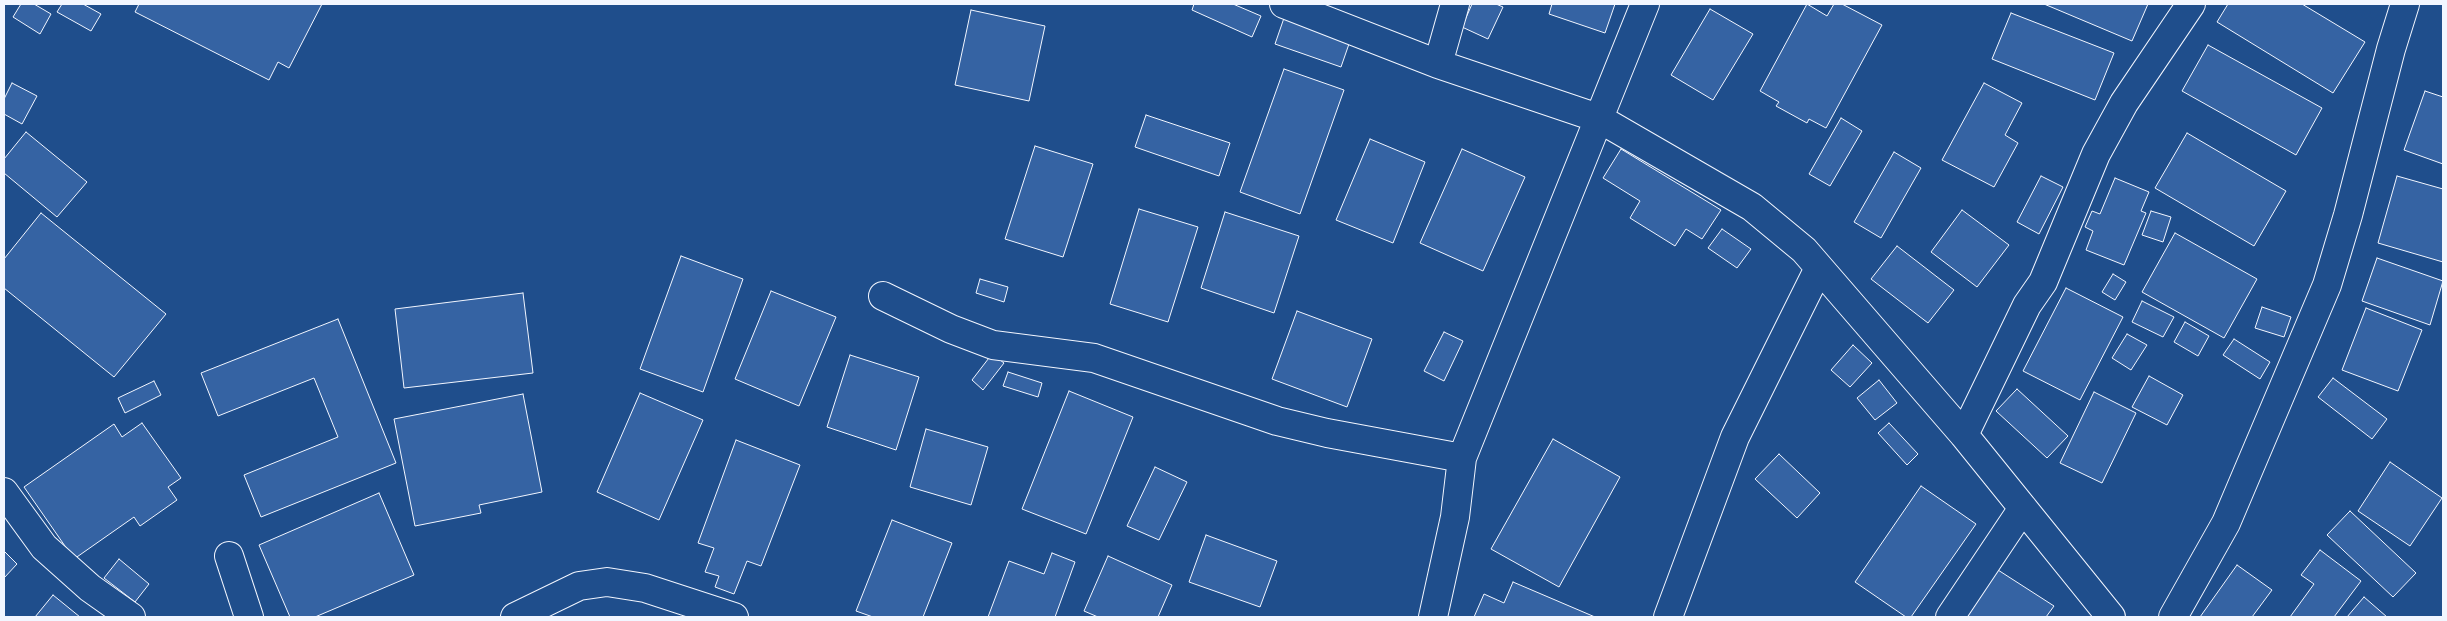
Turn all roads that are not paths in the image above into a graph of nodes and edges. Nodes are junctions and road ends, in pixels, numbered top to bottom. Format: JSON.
{"nodes":[{"id":1,"x":1284,"y":4,"type":"edge"},
{"id":2,"x":1456,"y":4,"type":"edge"},
{"id":3,"x":1645,"y":4,"type":"edge"},
{"id":4,"x":2191,"y":4,"type":"edge"},
{"id":5,"x":2405,"y":4,"type":"edge"},
{"id":6,"x":1438,"y":64,"type":"junction"},
{"id":7,"x":1598,"y":118,"type":"junction"},
{"id":8,"x":1819,"y":268,"type":"junction"},
{"id":9,"x":883,"y":296,"type":"dead end"},
{"id":10,"x":1964,"y":435,"type":"junction"},
{"id":11,"x":1462,"y":458,"type":"junction"},
{"id":12,"x":4,"y":492,"type":"edge"},
{"id":13,"x":2023,"y":508,"type":"junction"},
{"id":14,"x":229,"y":556,"type":"dead end"},
{"id":15,"x":131,"y":617,"type":"edge"},
{"id":16,"x":249,"y":617,"type":"edge"},
{"id":17,"x":515,"y":617,"type":"edge"},
{"id":18,"x":734,"y":617,"type":"edge"},
{"id":19,"x":1433,"y":617,"type":"edge"},
{"id":20,"x":1668,"y":617,"type":"edge"},
{"id":21,"x":1950,"y":617,"type":"edge"},
{"id":22,"x":2111,"y":617,"type":"edge"},
{"id":23,"x":2173,"y":617,"type":"edge"}],
"edges":[{"from":1,"to":6,"type":"street"},
{"from":2,"to":6,"type":"street"},
{"from":3,"to":7,"type":"street"},
{"from":4,"to":10,"type":"street"},
{"from":5,"to":23,"type":"street"},
{"from":6,"to":7,"type":"street"},
{"from":7,"to":8,"type":"street"},
{"from":7,"to":11,"type":"street"},
{"from":8,"to":10,"type":"street"},
{"from":8,"to":20,"type":"street"},
{"from":9,"to":11,"type":"street"},
{"from":10,"to":13,"type":"street"},
{"from":11,"to":19,"type":"street"},
{"from":12,"to":15,"type":"street"},
{"from":13,"to":21,"type":"street"},
{"from":13,"to":22,"type":"street"},
{"from":14,"to":16,"type":"street"},
{"from":17,"to":18,"type":"street"}]}
